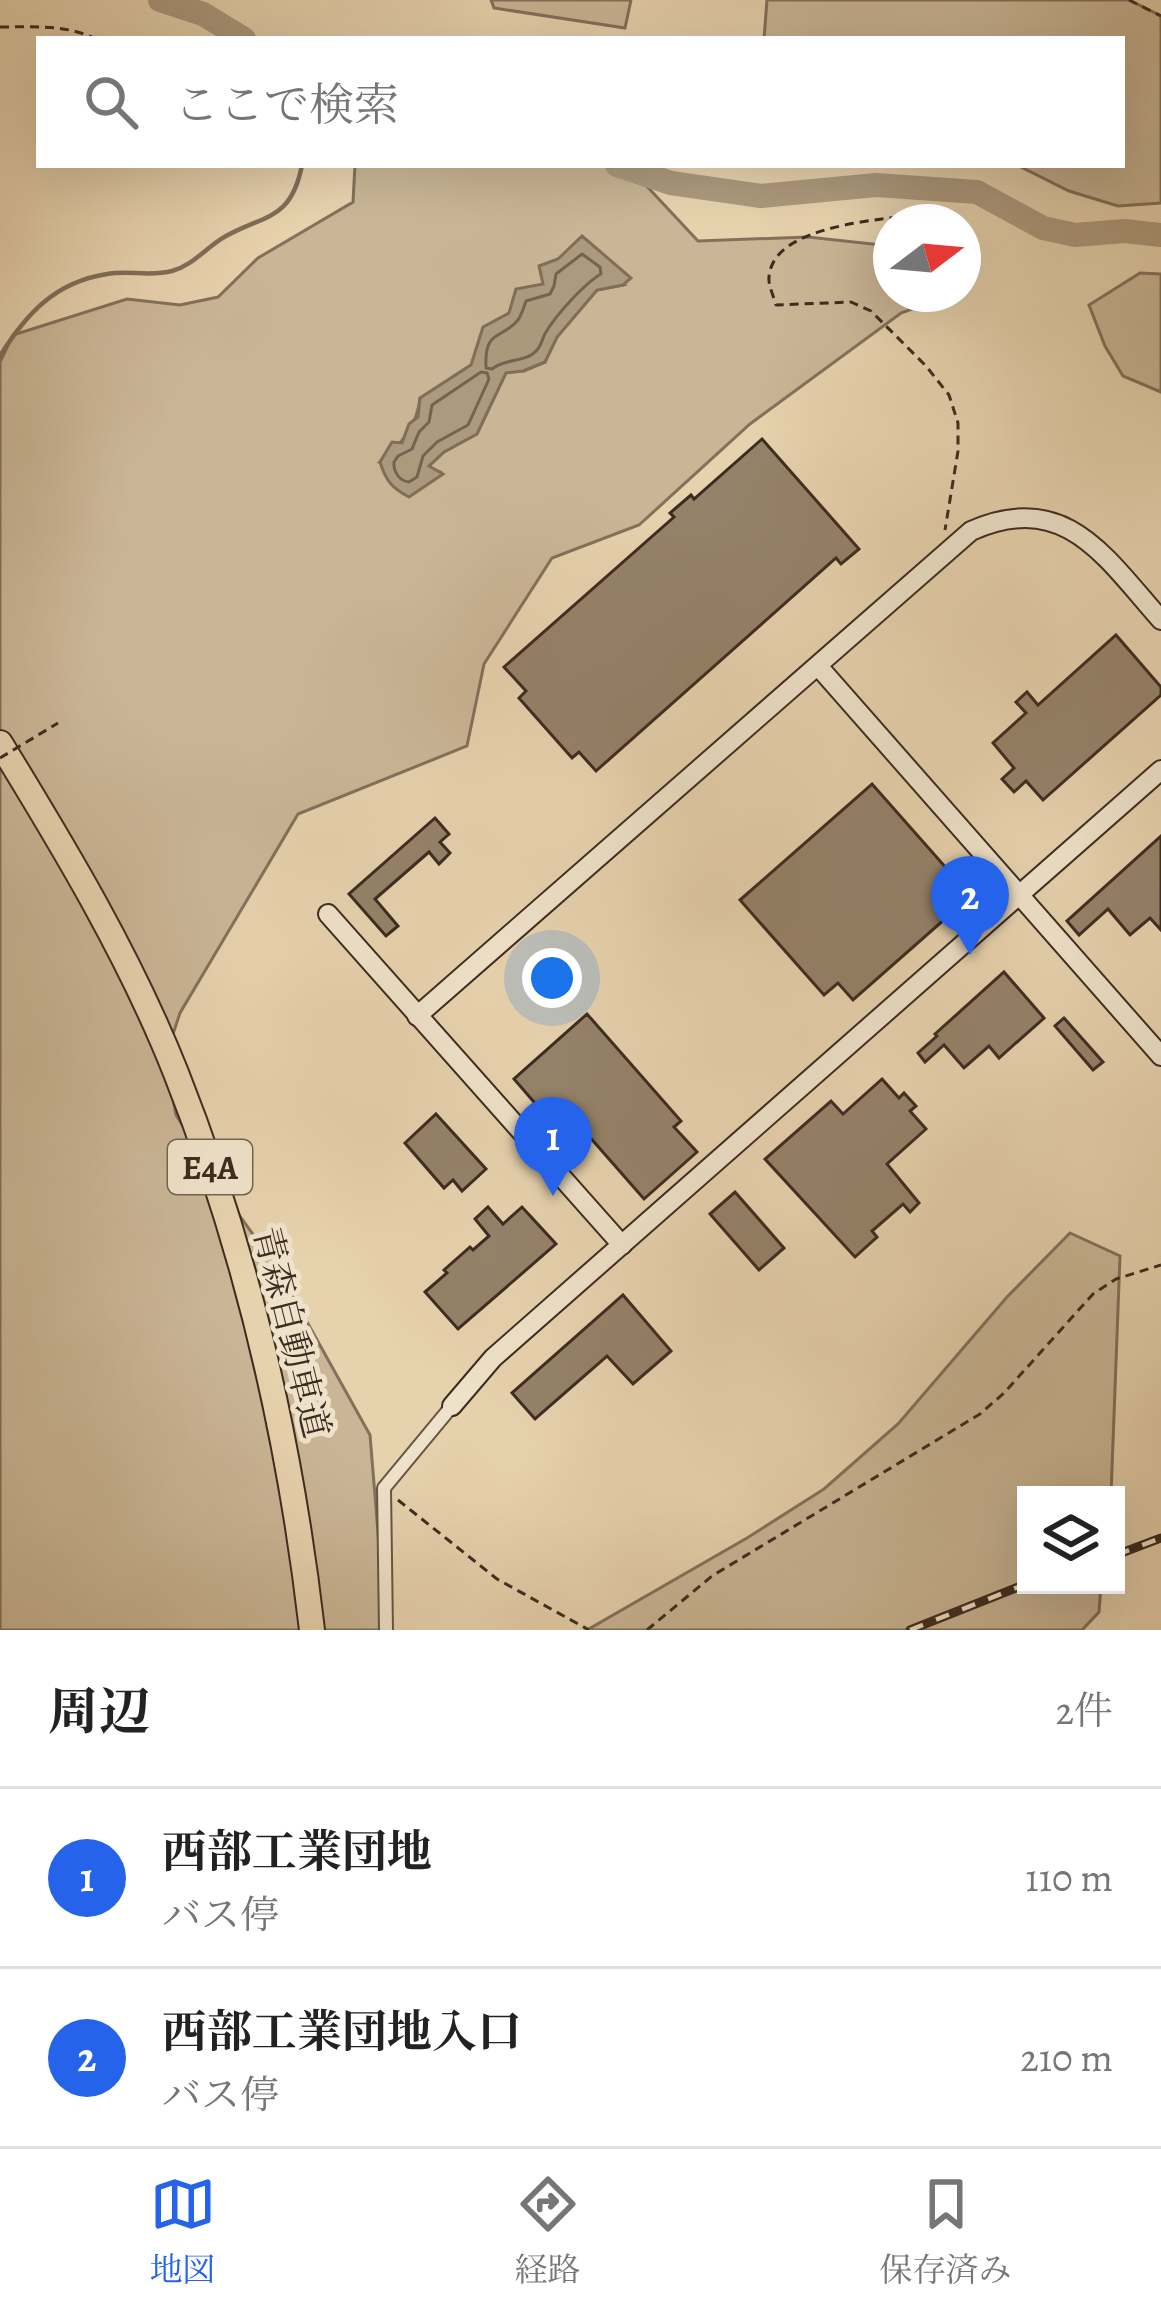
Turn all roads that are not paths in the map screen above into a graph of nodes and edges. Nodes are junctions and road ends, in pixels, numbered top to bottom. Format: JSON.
{"nodes":[{"id":1,"x":1161,"y":620,"type":"edge"},
{"id":2,"x":818,"y":666,"type":"junction"},
{"id":3,"x":0,"y":743,"type":"edge"},
{"id":4,"x":1161,"y":770,"type":"edge"},
{"id":5,"x":1020,"y":895,"type":"junction"},
{"id":6,"x":328,"y":914,"type":"dead end"},
{"id":7,"x":417,"y":1016,"type":"junction"},
{"id":8,"x":1161,"y":1056,"type":"edge"},
{"id":9,"x":622,"y":1245,"type":"junction"},
{"id":10,"x":452,"y":1406,"type":"joint"},
{"id":11,"x":312,"y":1630,"type":"edge"},
{"id":12,"x":386,"y":1630,"type":"edge"}],
"edges":[{"from":1,"to":2,"type":"street"},
{"from":2,"to":5,"type":"street"},
{"from":2,"to":7,"type":"street"},
{"from":3,"to":11,"type":"highway","name":"青森自動車道","number":"E4A"},
{"from":4,"to":5,"type":"street"},
{"from":5,"to":8,"type":"street"},
{"from":5,"to":9,"type":"street"},
{"from":6,"to":7,"type":"street"},
{"from":7,"to":9,"type":"street"},
{"from":9,"to":10,"type":"street"},
{"from":10,"to":12,"type":"street"}]}
